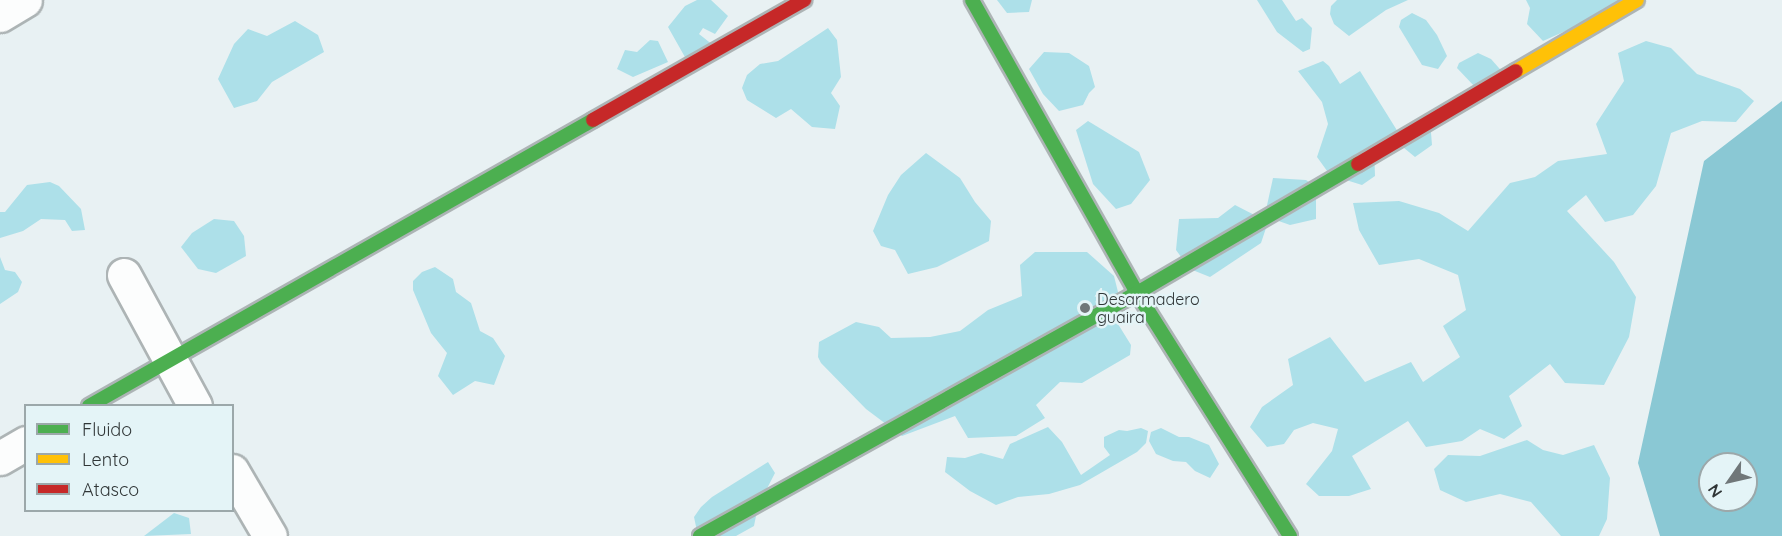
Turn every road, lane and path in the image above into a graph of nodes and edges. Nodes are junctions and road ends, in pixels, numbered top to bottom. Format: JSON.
{"nodes":[{"id":1,"x":25,"y":0,"type":"edge"},
{"id":2,"x":804,"y":0,"type":"edge"},
{"id":3,"x":972,"y":0,"type":"edge"},
{"id":4,"x":1636,"y":0,"type":"edge"},
{"id":5,"x":0,"y":15,"type":"edge"},
{"id":6,"x":124,"y":275,"type":"dead end"},
{"id":7,"x":1137,"y":292,"type":"junction"},
{"id":8,"x":168,"y":359,"type":"junction"},
{"id":9,"x":91,"y":404,"type":"edge"},
{"id":10,"x":194,"y":404,"type":"edge"},
{"id":11,"x":24,"y":444,"type":"edge"},
{"id":12,"x":0,"y":458,"type":"edge"},
{"id":13,"x":234,"y":474,"type":"edge"},
{"id":14,"x":270,"y":536,"type":"edge"},
{"id":15,"x":700,"y":536,"type":"edge"},
{"id":16,"x":1290,"y":536,"type":"edge"}],
"edges":[{"from":1,"to":5,"type":"street"},
{"from":2,"to":8,"type":"street"},
{"from":3,"to":7,"type":"street"},
{"from":4,"to":7,"type":"street"},
{"from":6,"to":8,"type":"street"},
{"from":7,"to":15,"type":"street"},
{"from":7,"to":16,"type":"street"},
{"from":8,"to":9,"type":"street"},
{"from":8,"to":10,"type":"street"},
{"from":11,"to":12,"type":"street"},
{"from":13,"to":14,"type":"street"}]}
